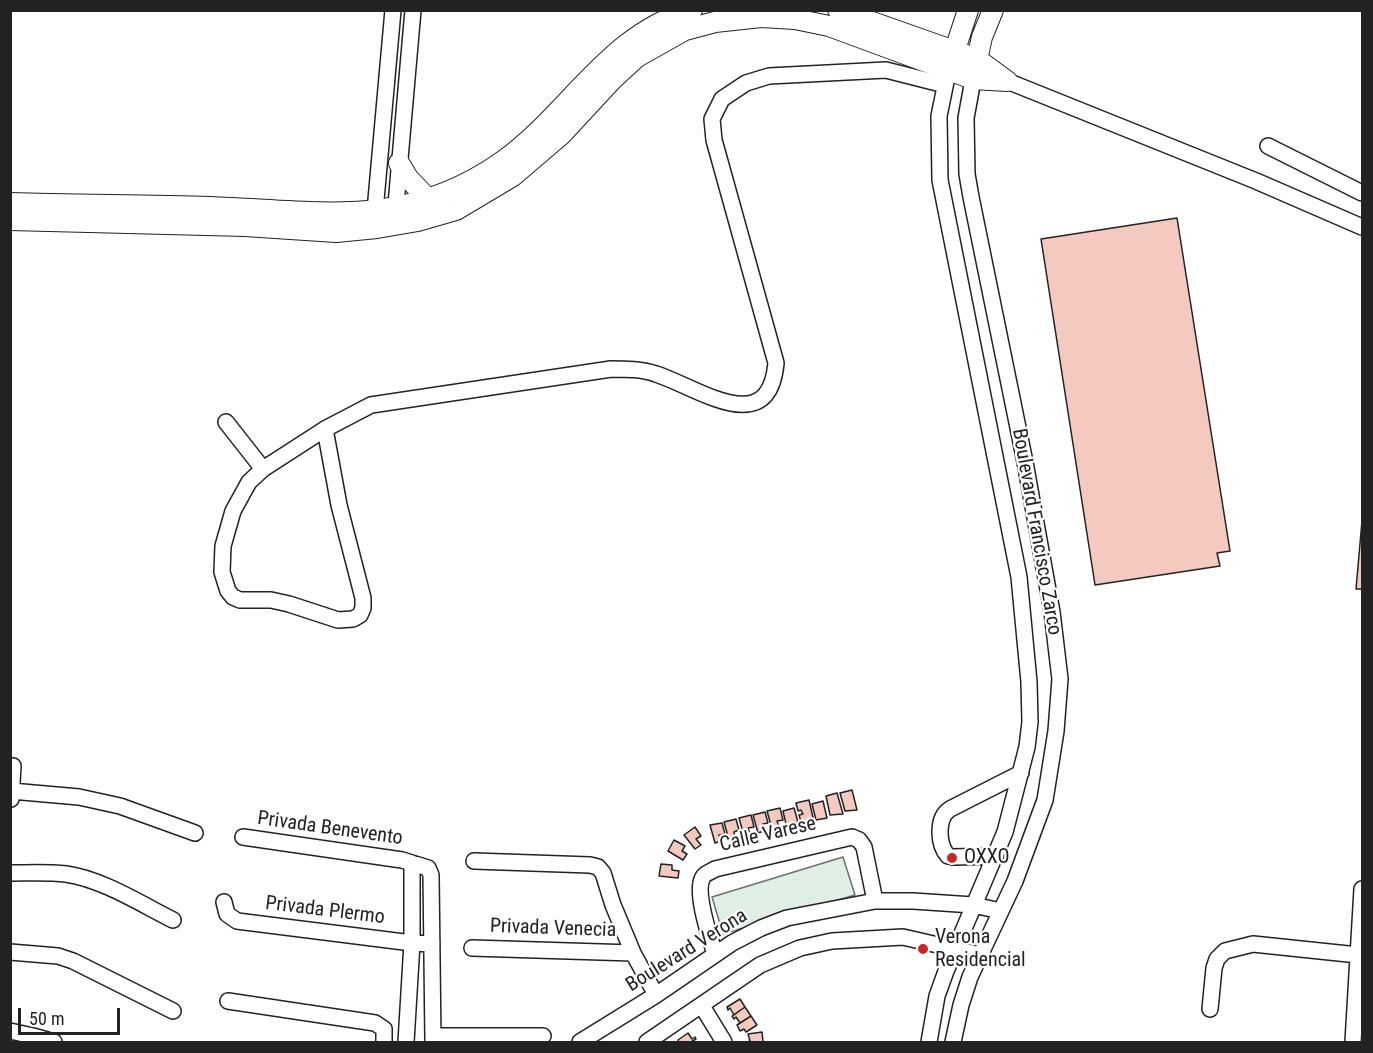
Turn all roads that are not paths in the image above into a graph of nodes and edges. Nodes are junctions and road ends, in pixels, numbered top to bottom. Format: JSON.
{"nodes":[{"id":1,"x":393,"y":10,"type":"edge"},
{"id":2,"x":413,"y":10,"type":"edge"},
{"id":3,"x":692,"y":10,"type":"edge"},
{"id":4,"x":838,"y":10,"type":"edge"},
{"id":5,"x":968,"y":10,"type":"edge"},
{"id":6,"x":993,"y":10,"type":"edge"},
{"id":7,"x":954,"y":51,"type":"junction"},
{"id":8,"x":975,"y":69,"type":"junction"},
{"id":9,"x":946,"y":78,"type":"junction"},
{"id":10,"x":1007,"y":81,"type":"joint"},
{"id":11,"x":1268,"y":146,"type":"dead end"},
{"id":12,"x":399,"y":163,"type":"junction"},
{"id":13,"x":1362,"y":194,"type":"edge"},
{"id":14,"x":429,"y":200,"type":"junction"},
{"id":15,"x":10,"y":203,"type":"edge"},
{"id":16,"x":24,"y":215,"type":"edge"},
{"id":17,"x":385,"y":218,"type":"junction"},
{"id":18,"x":1359,"y":221,"type":"edge"},
{"id":19,"x":226,"y":422,"type":"dead end"},
{"id":20,"x":325,"y":429,"type":"junction"},
{"id":21,"x":263,"y":469,"type":"junction"},
{"id":22,"x":13,"y":766,"type":"dead end"},
{"id":23,"x":1021,"y":773,"type":"junction"},
{"id":24,"x":11,"y":796,"type":"edge"},
{"id":25,"x":195,"y":833,"type":"dead end"},
{"id":26,"x":243,"y":837,"type":"dead end"},
{"id":27,"x":996,"y":856,"type":"junction"},
{"id":28,"x":474,"y":861,"type":"dead end"},
{"id":29,"x":412,"y":863,"type":"junction"},
{"id":30,"x":10,"y":873,"type":"edge"},
{"id":31,"x":1362,"y":889,"type":"edge"},
{"id":32,"x":874,"y":901,"type":"junction"},
{"id":33,"x":224,"y":902,"type":"dead end"},
{"id":34,"x":973,"y":905,"type":"junction"},
{"id":35,"x":1362,"y":908,"type":"edge"},
{"id":36,"x":1001,"y":911,"type":"junction"},
{"id":37,"x":173,"y":920,"type":"dead end"},
{"id":38,"x":412,"y":943,"type":"junction"},
{"id":39,"x":432,"y":944,"type":"junction"},
{"id":40,"x":472,"y":948,"type":"dead end"},
{"id":41,"x":955,"y":949,"type":"junction"},
{"id":42,"x":10,"y":951,"type":"edge"},
{"id":43,"x":633,"y":953,"type":"junction"},
{"id":44,"x":715,"y":954,"type":"junction"},
{"id":45,"x":981,"y":955,"type":"junction"},
{"id":46,"x":1358,"y":955,"type":"junction"},
{"id":47,"x":656,"y":995,"type":"junction"},
{"id":48,"x":228,"y":1001,"type":"dead end"},
{"id":49,"x":702,"y":1006,"type":"junction"},
{"id":50,"x":1210,"y":1009,"type":"dead end"},
{"id":51,"x":173,"y":1011,"type":"dead end"},
{"id":52,"x":10,"y":1031,"type":"edge"},
{"id":53,"x":543,"y":1036,"type":"dead end"},
{"id":54,"x":433,"y":1039,"type":"edge"},
{"id":55,"x":54,"y":1042,"type":"edge"},
{"id":56,"x":384,"y":1042,"type":"edge"},
{"id":57,"x":406,"y":1042,"type":"edge"},
{"id":58,"x":580,"y":1042,"type":"edge"},
{"id":59,"x":647,"y":1042,"type":"edge"},
{"id":60,"x":724,"y":1042,"type":"edge"},
{"id":61,"x":929,"y":1042,"type":"edge"},
{"id":62,"x":953,"y":1042,"type":"edge"},
{"id":63,"x":1353,"y":1042,"type":"edge"}],
"edges":[{"from":1,"to":17,"type":"street"},
{"from":2,"to":12,"type":"street"},
{"from":3,"to":14,"type":"main road"},
{"from":4,"to":7,"type":"main road"},
{"from":5,"to":7,"type":"main road","name":"Boulevard Francisco Zarco"},
{"from":6,"to":8,"type":"main road","name":"Boulevard Francisco Zarco"},
{"from":7,"to":8,"type":"main road"},
{"from":7,"to":9,"type":"main road","name":"Boulevard Francisco Zarco"},
{"from":8,"to":9,"type":"main road"},
{"from":8,"to":10,"type":"main road"},
{"from":8,"to":36,"type":"street","name":"Boulevard Francisco Zarco"},
{"from":9,"to":17,"type":"main road"},
{"from":9,"to":20,"type":"street"},
{"from":9,"to":23,"type":"street","name":"Boulevard Francisco Zarco"},
{"from":10,"to":18,"type":"street"},
{"from":11,"to":13,"type":"street"},
{"from":12,"to":14,"type":"main road"},
{"from":12,"to":17,"type":"street"},
{"from":14,"to":17,"type":"main road"},
{"from":15,"to":16,"type":"main road"},
{"from":16,"to":17,"type":"main road"},
{"from":19,"to":21,"type":"street"},
{"from":20,"to":21,"type":"street"},
{"from":20,"to":21,"type":"street"},
{"from":22,"to":24,"type":"street"},
{"from":23,"to":27,"type":"street","name":"Boulevard Francisco Zarco"},
{"from":23,"to":27,"type":"street"},
{"from":24,"to":25,"type":"street"},
{"from":26,"to":29,"type":"street","name":"Privada Benevento"},
{"from":27,"to":34,"type":"street","name":"Boulevard Francisco Zarco"},
{"from":28,"to":43,"type":"street","name":"Privada Venecia"},
{"from":29,"to":38,"type":"street"},
{"from":29,"to":39,"type":"street"},
{"from":30,"to":37,"type":"street"},
{"from":31,"to":35,"type":"street"},
{"from":32,"to":34,"type":"street","name":"Boulevard Verona"},
{"from":32,"to":44,"type":"street","name":"Boulevard Verona"},
{"from":32,"to":44,"type":"street","name":"Calle Varese"},
{"from":33,"to":38,"type":"street","name":"Privada Plermo"},
{"from":34,"to":36,"type":"street","name":"Boulevard Verona"},
{"from":34,"to":41,"type":"street","name":"Boulevard Francisco Zarco"},
{"from":35,"to":46,"type":"street"},
{"from":36,"to":45,"type":"street","name":"Boulevard Francisco Zarco"},
{"from":38,"to":39,"type":"street","name":"Privada Plermo"},
{"from":38,"to":57,"type":"street"},
{"from":39,"to":54,"type":"street"},
{"from":40,"to":43,"type":"street","name":"Privada Venecia"},
{"from":41,"to":45,"type":"street"},
{"from":41,"to":49,"type":"street"},
{"from":41,"to":61,"type":"street","name":"Boulevard Francisco Zarco"},
{"from":42,"to":51,"type":"street"},
{"from":43,"to":47,"type":"street","name":"Privada Venecia"},
{"from":44,"to":47,"type":"street","name":"Boulevard Verona"},
{"from":45,"to":62,"type":"street","name":"Boulevard Francisco Zarco"},
{"from":46,"to":50,"type":"street"},
{"from":46,"to":63,"type":"street"},
{"from":47,"to":58,"type":"street","name":"Boulevard Verona"},
{"from":48,"to":56,"type":"street"},
{"from":49,"to":59,"type":"street"},
{"from":49,"to":60,"type":"street"},
{"from":52,"to":55,"type":"street"},
{"from":53,"to":54,"type":"street"}]}
